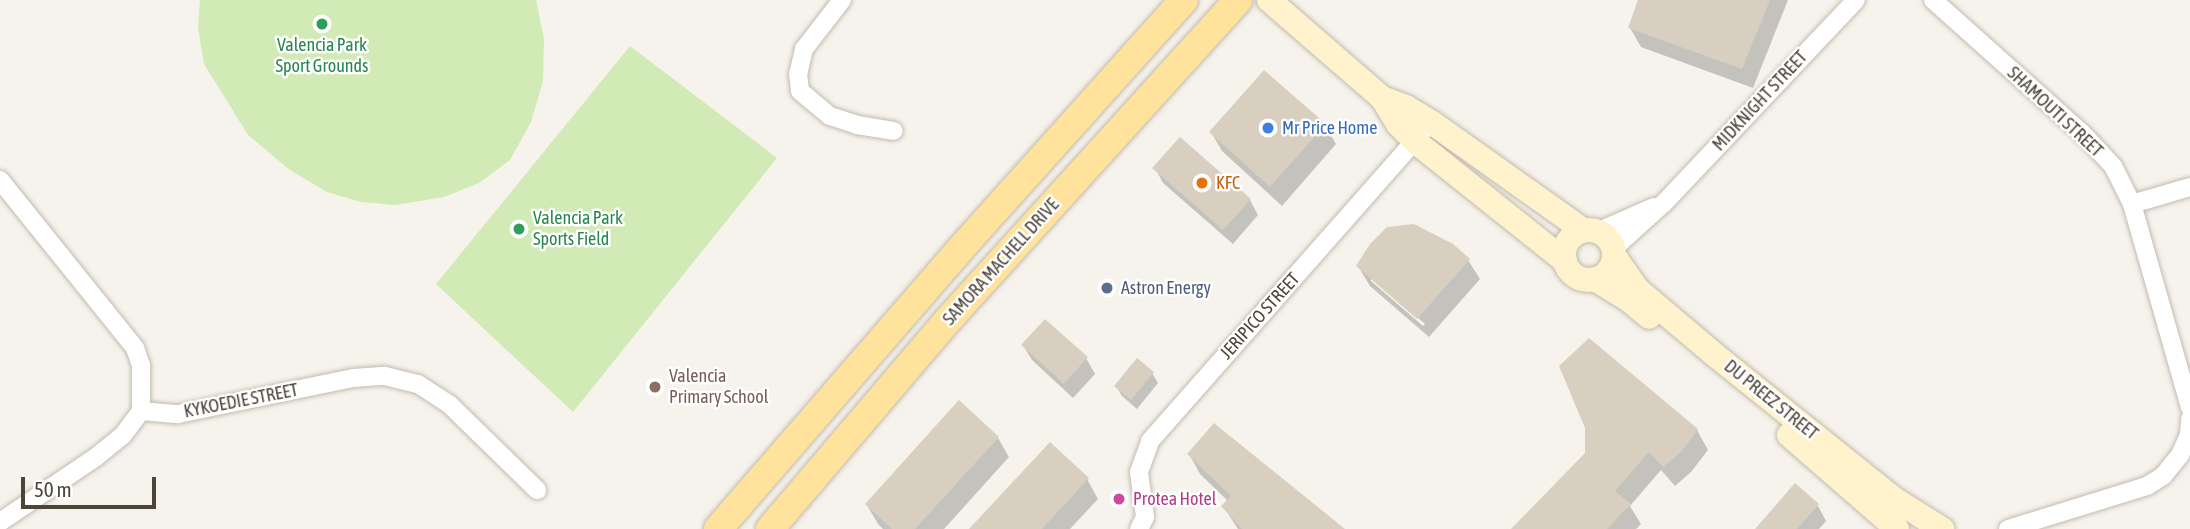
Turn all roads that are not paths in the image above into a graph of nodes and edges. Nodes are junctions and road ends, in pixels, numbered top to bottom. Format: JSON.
{"nodes":[{"id":1,"x":842,"y":0,"type":"edge"},
{"id":2,"x":1161,"y":0,"type":"edge"},
{"id":3,"x":1184,"y":0,"type":"edge"},
{"id":4,"x":1238,"y":0,"type":"edge"},
{"id":5,"x":1269,"y":0,"type":"edge"},
{"id":6,"x":1856,"y":0,"type":"edge"},
{"id":7,"x":1933,"y":0,"type":"edge"},
{"id":8,"x":1095,"y":102,"type":"junction"},
{"id":9,"x":894,"y":131,"type":"dead end"},
{"id":10,"x":1423,"y":132,"type":"junction"},
{"id":11,"x":0,"y":180,"type":"edge"},
{"id":12,"x":2190,"y":187,"type":"edge"},
{"id":13,"x":2132,"y":204,"type":"junction"},
{"id":14,"x":1602,"y":241,"type":"junction"},
{"id":15,"x":1565,"y":261,"type":"junction"},
{"id":16,"x":1595,"y":279,"type":"junction"},
{"id":17,"x":2190,"y":408,"type":"edge"},
{"id":18,"x":141,"y":411,"type":"junction"},
{"id":19,"x":2190,"y":419,"type":"edge"},
{"id":20,"x":537,"y":490,"type":"dead end"},
{"id":21,"x":0,"y":522,"type":"edge"},
{"id":22,"x":718,"y":529,"type":"edge"},
{"id":23,"x":770,"y":529,"type":"edge"},
{"id":24,"x":1139,"y":529,"type":"edge"},
{"id":25,"x":1897,"y":529,"type":"edge"},
{"id":26,"x":1944,"y":529,"type":"edge"},
{"id":27,"x":1960,"y":529,"type":"edge"},
{"id":28,"x":2008,"y":529,"type":"edge"}],
"edges":[{"from":1,"to":9,"type":"street"},
{"from":2,"to":8,"type":"main road"},
{"from":3,"to":8,"type":"main road"},
{"from":4,"to":23,"type":"main road","name":"SAMORA MACHELL DRIVE"},
{"from":5,"to":10,"type":"street","name":"DU PREEZ STREET"},
{"from":6,"to":14,"type":"street","name":"MIDKNIGHT STREET"},
{"from":7,"to":13,"type":"street","name":"SHAMOUTI STREET"},
{"from":8,"to":22,"type":"main road"},
{"from":10,"to":14,"type":"street","name":"DU PREEZ STREET"},
{"from":10,"to":15,"type":"street","name":"DU PREEZ STREET"},
{"from":10,"to":24,"type":"street","name":"JERIPICO STREET"},
{"from":11,"to":18,"type":"street"},
{"from":12,"to":13,"type":"street"},
{"from":13,"to":17,"type":"street","name":"SHAMOUTI STREET"},
{"from":14,"to":15,"type":"street"},
{"from":14,"to":16,"type":"street"},
{"from":14,"to":26,"type":"street","name":"DU PREEZ STREET"},
{"from":15,"to":16,"type":"street"},
{"from":16,"to":25,"type":"street","name":"DU PREEZ STREET"},
{"from":18,"to":20,"type":"street","name":"KYKOEDIE STREET"},
{"from":18,"to":21,"type":"street"},
{"from":19,"to":28,"type":"street"},
{"from":26,"to":27,"type":"street"}]}
